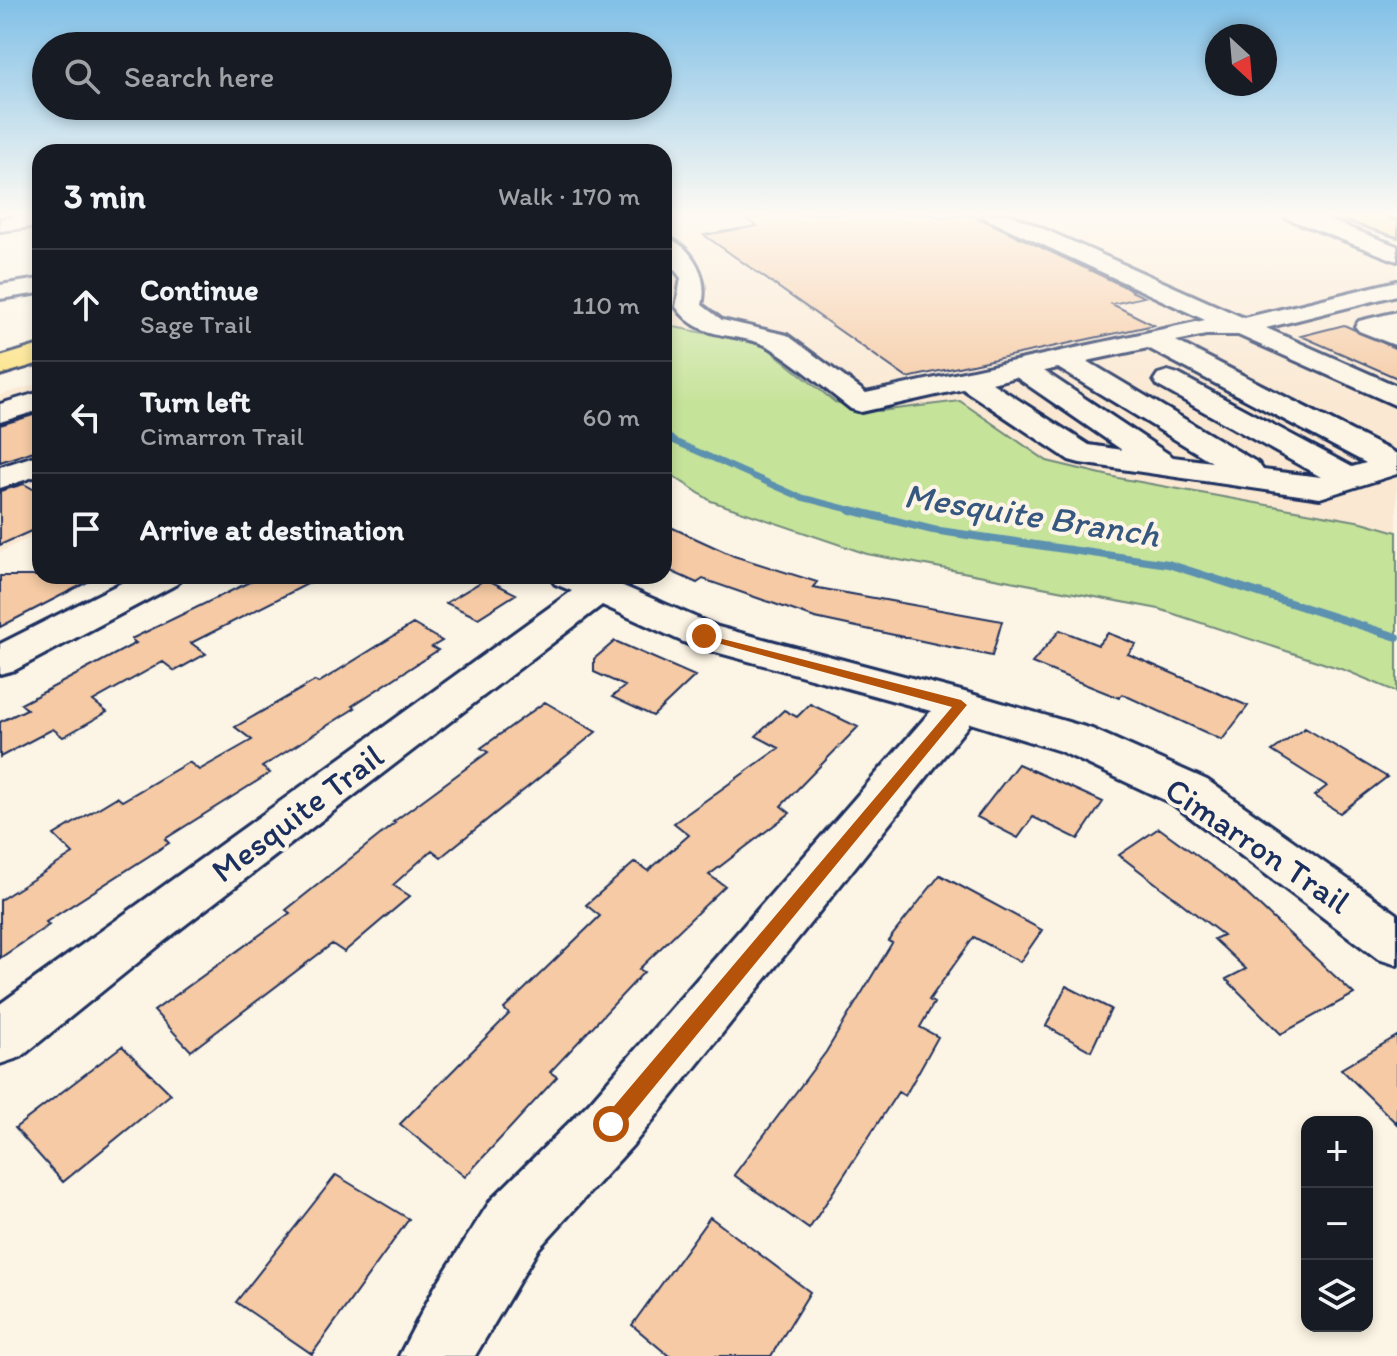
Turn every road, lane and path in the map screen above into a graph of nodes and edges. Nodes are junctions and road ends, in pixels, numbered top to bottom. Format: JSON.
{"nodes":[{"id":1,"x":693,"y":277,"type":"edge"},
{"id":2,"x":1131,"y":277,"type":"edge"},
{"id":3,"x":32,"y":287,"type":"edge"},
{"id":4,"x":1397,"y":288,"type":"edge"},
{"id":5,"x":0,"y":292,"type":"edge"},
{"id":6,"x":1359,"y":298,"type":"junction"},
{"id":7,"x":1397,"y":313,"type":"edge"},
{"id":8,"x":1397,"y":320,"type":"edge"},
{"id":9,"x":1240,"y":327,"type":"junction"},
{"id":10,"x":1198,"y":329,"type":"junction"},
{"id":11,"x":1397,"y":338,"type":"edge"},
{"id":12,"x":1151,"y":339,"type":"junction"},
{"id":13,"x":1111,"y":348,"type":"junction"},
{"id":14,"x":32,"y":356,"type":"edge"},
{"id":15,"x":1063,"y":359,"type":"junction"},
{"id":16,"x":0,"y":366,"type":"edge"},
{"id":17,"x":1021,"y":368,"type":"junction"},
{"id":18,"x":32,"y":375,"type":"edge"},
{"id":19,"x":968,"y":380,"type":"junction"},
{"id":20,"x":0,"y":384,"type":"edge"},
{"id":21,"x":1397,"y":397,"type":"edge"},
{"id":22,"x":32,"y":403,"type":"edge"},
{"id":23,"x":0,"y":413,"type":"edge"},
{"id":24,"x":1369,"y":414,"type":"dead end"},
{"id":25,"x":1395,"y":465,"type":"edge"},
{"id":26,"x":1168,"y":466,"type":"junction"},
{"id":27,"x":32,"y":467,"type":"edge"},
{"id":28,"x":0,"y":478,"type":"edge"},
{"id":29,"x":1349,"y":479,"type":"junction"},
{"id":30,"x":1265,"y":481,"type":"junction"},
{"id":31,"x":149,"y":584,"type":"edge"},
{"id":32,"x":582,"y":584,"type":"edge"},
{"id":33,"x":0,"y":661,"type":"edge"},
{"id":34,"x":961,"y":705,"type":"junction"},
{"id":35,"x":1397,"y":943,"type":"edge"},
{"id":36,"x":0,"y":1038,"type":"edge"},
{"id":37,"x":436,"y":1356,"type":"edge"}],
"edges":[{"from":1,"to":19,"type":"street"},
{"from":2,"to":9,"type":"street"},
{"from":3,"to":5,"type":"street"},
{"from":4,"to":6,"type":"street"},
{"from":6,"to":7,"type":"street"},
{"from":6,"to":9,"type":"street"},
{"from":8,"to":11,"type":"street"},
{"from":9,"to":10,"type":"street"},
{"from":9,"to":21,"type":"street"},
{"from":10,"to":12,"type":"street"},
{"from":10,"to":24,"type":"street"},
{"from":12,"to":13,"type":"street"},
{"from":12,"to":25,"type":"street"},
{"from":13,"to":15,"type":"street"},
{"from":13,"to":29,"type":"street"},
{"from":14,"to":16,"type":"main road"},
{"from":15,"to":17,"type":"street"},
{"from":15,"to":30,"type":"street"},
{"from":17,"to":19,"type":"street"},
{"from":17,"to":26,"type":"street"},
{"from":18,"to":20,"type":"main road"},
{"from":19,"to":26,"type":"street"},
{"from":22,"to":23,"type":"street"},
{"from":25,"to":29,"type":"street"},
{"from":26,"to":30,"type":"street"},
{"from":27,"to":28,"type":"street"},
{"from":29,"to":30,"type":"street"},
{"from":31,"to":33,"type":"street"},
{"from":32,"to":34,"type":"street","name":"Cimarron Trail"},
{"from":32,"to":36,"type":"street","name":"Mesquite Trail"},
{"from":34,"to":35,"type":"street","name":"Cimarron Trail"},
{"from":34,"to":37,"type":"street"}]}
